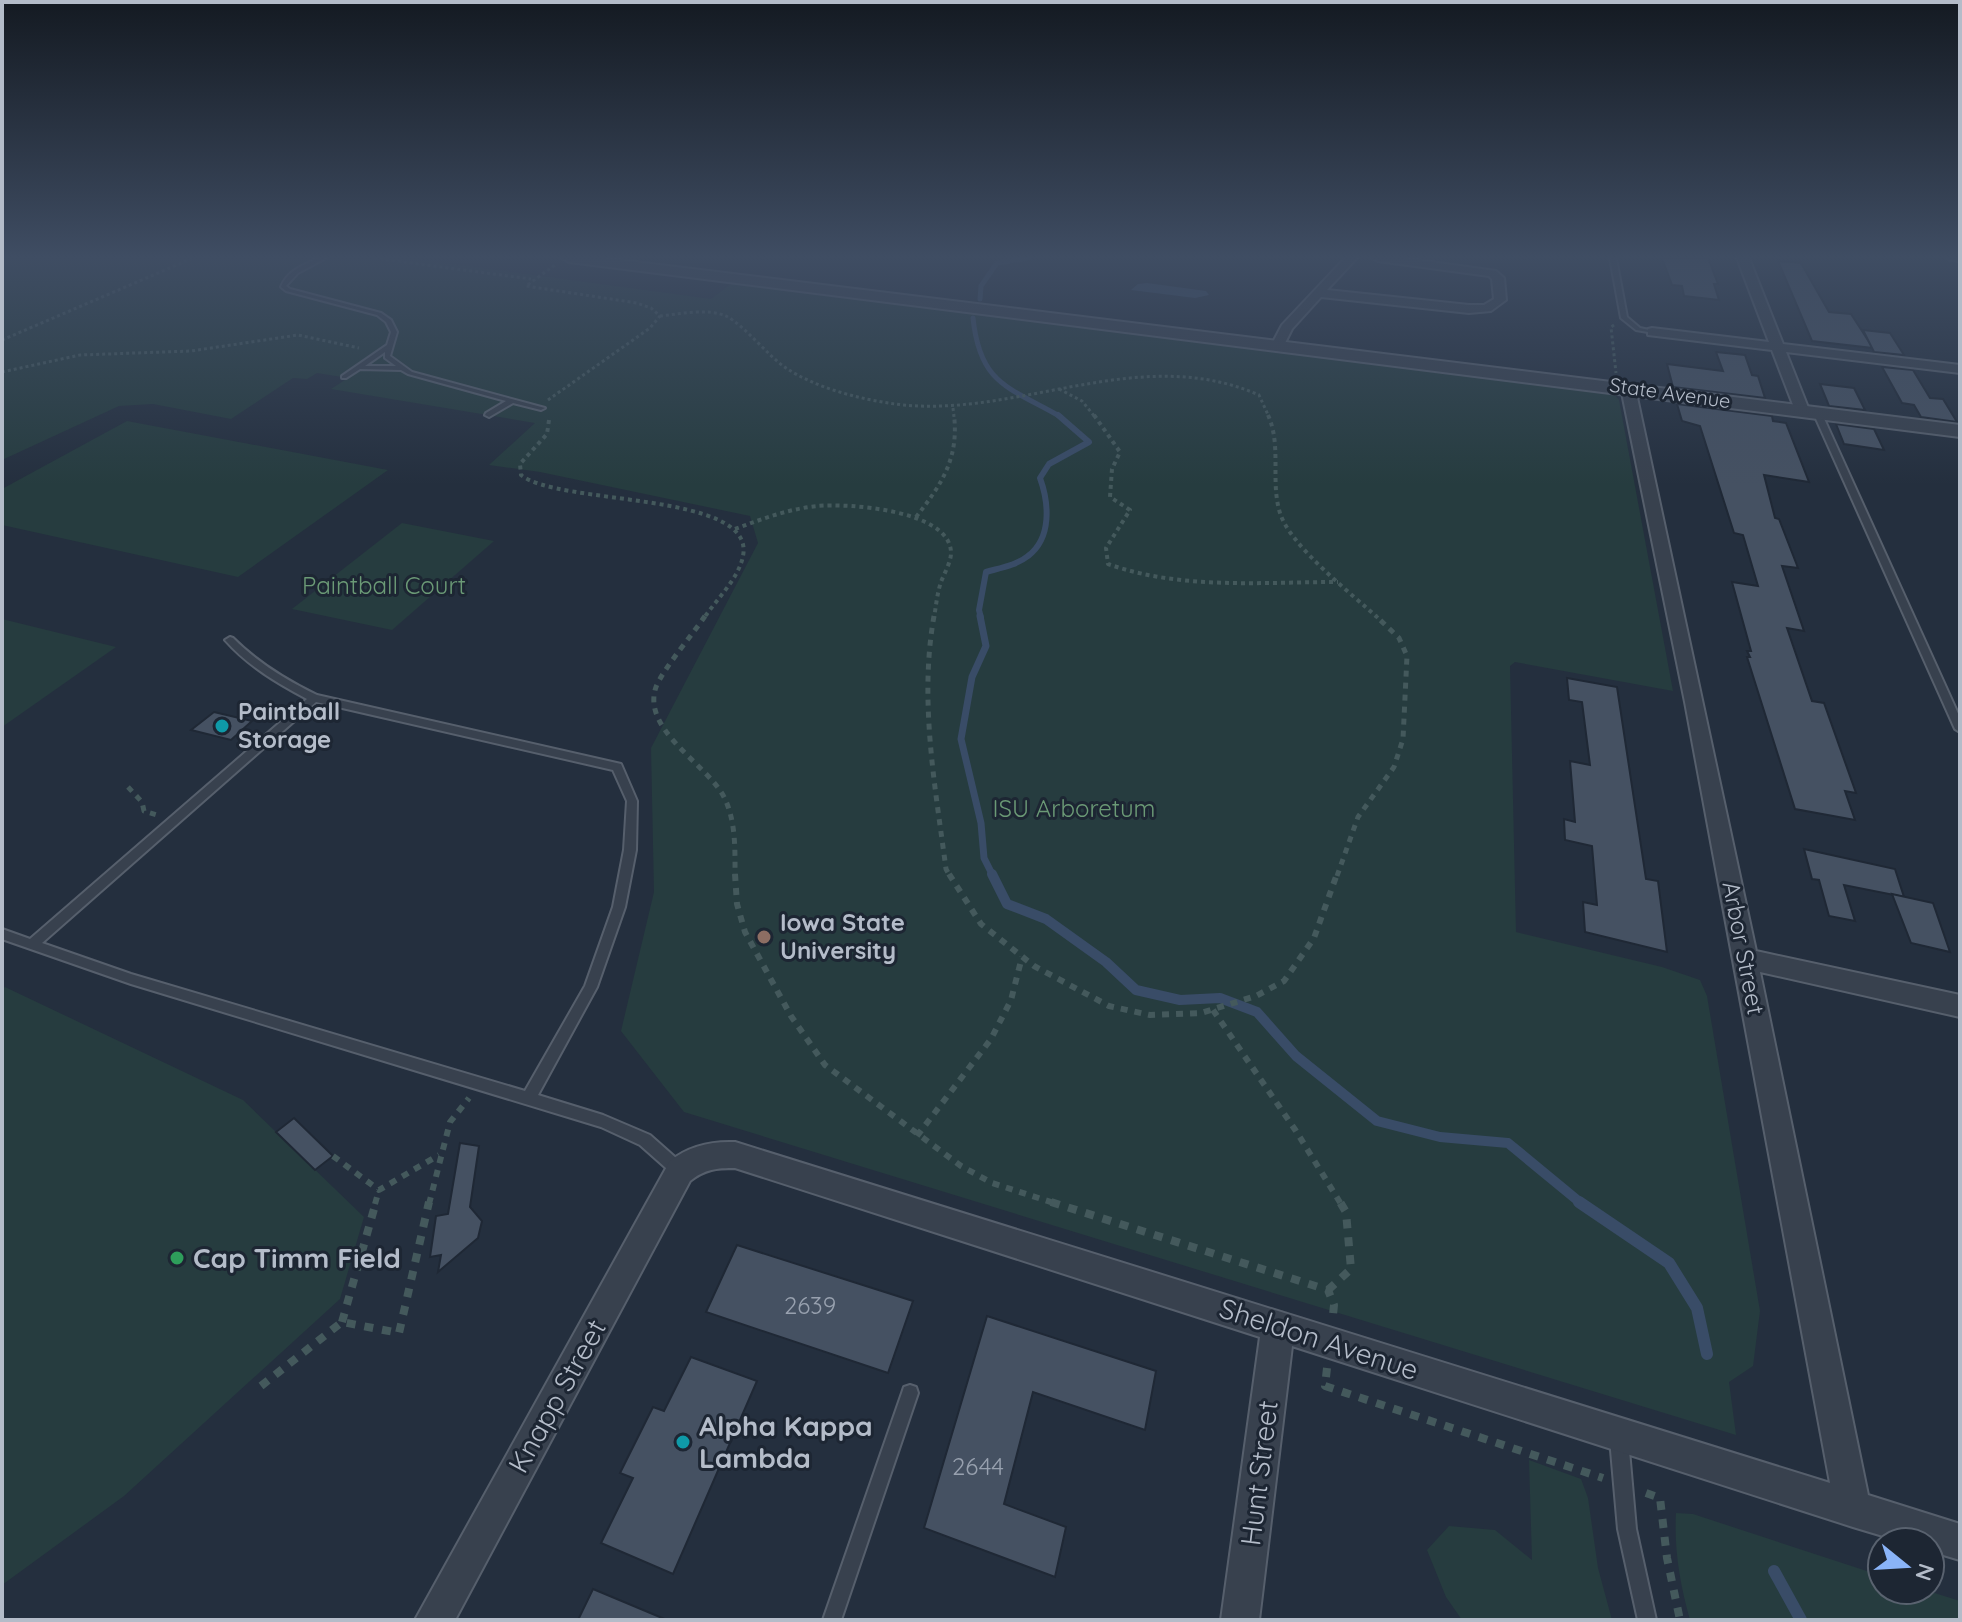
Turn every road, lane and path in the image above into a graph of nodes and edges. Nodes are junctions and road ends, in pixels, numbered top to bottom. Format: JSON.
{"nodes":[{"id":1,"x":394,"y":334,"type":"edge"},
{"id":2,"x":642,"y":334,"type":"edge"},
{"id":3,"x":746,"y":334,"type":"edge"},
{"id":4,"x":1192,"y":334,"type":"edge"},
{"id":5,"x":1283,"y":334,"type":"edge"},
{"id":6,"x":1612,"y":334,"type":"edge"},
{"id":7,"x":1666,"y":334,"type":"edge"},
{"id":8,"x":1772,"y":334,"type":"edge"},
{"id":9,"x":392,"y":344,"type":"junction"},
{"id":10,"x":1278,"y":344,"type":"junction"},
{"id":11,"x":1777,"y":347,"type":"junction"},
{"id":12,"x":378,"y":355,"type":"junction"},
{"id":13,"x":401,"y":368,"type":"junction"},
{"id":14,"x":357,"y":369,"type":"junction"},
{"id":15,"x":1960,"y":369,"type":"edge"},
{"id":16,"x":2,"y":372,"type":"edge"},
{"id":17,"x":344,"y":377,"type":"dead end"},
{"id":18,"x":1623,"y":383,"type":"junction"},
{"id":19,"x":565,"y":388,"type":"dead end"},
{"id":20,"x":1058,"y":389,"type":"junction"},
{"id":21,"x":511,"y":401,"type":"junction"},
{"id":22,"x":541,"y":408,"type":"joint"},
{"id":23,"x":953,"y":408,"type":"junction"},
{"id":24,"x":1809,"y":411,"type":"junction"},
{"id":25,"x":489,"y":415,"type":"dead end"},
{"id":26,"x":1960,"y":431,"type":"edge"},
{"id":27,"x":916,"y":517,"type":"junction"},
{"id":28,"x":735,"y":529,"type":"junction"},
{"id":29,"x":1339,"y":581,"type":"junction"},
{"id":30,"x":230,"y":640,"type":"dead end"},
{"id":31,"x":314,"y":698,"type":"junction"},
{"id":32,"x":1960,"y":729,"type":"edge"},
{"id":33,"x":128,"y":787,"type":"dead end"},
{"id":34,"x":173,"y":821,"type":"junction"},
{"id":35,"x":2,"y":934,"type":"edge"},
{"id":36,"x":33,"y":943,"type":"junction"},
{"id":37,"x":1022,"y":957,"type":"junction"},
{"id":38,"x":1744,"y":958,"type":"junction"},
{"id":39,"x":1960,"y":1006,"type":"edge"},
{"id":40,"x":1213,"y":1010,"type":"junction"},
{"id":41,"x":482,"y":1082,"type":"junction"},
{"id":42,"x":530,"y":1096,"type":"junction"},
{"id":43,"x":917,"y":1136,"type":"junction"},
{"id":44,"x":440,"y":1155,"type":"junction"},
{"id":45,"x":333,"y":1156,"type":"dead end"},
{"id":46,"x":680,"y":1171,"type":"junction"},
{"id":47,"x":379,"y":1190,"type":"junction"},
{"id":48,"x":1328,"y":1290,"type":"junction"},
{"id":49,"x":1333,"y":1312,"type":"dead end"},
{"id":50,"x":342,"y":1322,"type":"junction"},
{"id":51,"x":1278,"y":1326,"type":"junction"},
{"id":52,"x":1327,"y":1366,"type":"dead end"},
{"id":53,"x":261,"y":1386,"type":"dead end"},
{"id":54,"x":910,"y":1393,"type":"dead end"},
{"id":55,"x":1619,"y":1435,"type":"junction"},
{"id":56,"x":1579,"y":1469,"type":"dead end"},
{"id":57,"x":1650,"y":1495,"type":"dead end"},
{"id":58,"x":1853,"y":1509,"type":"junction"},
{"id":59,"x":1960,"y":1542,"type":"edge"},
{"id":60,"x":434,"y":1620,"type":"edge"},
{"id":61,"x":832,"y":1620,"type":"edge"},
{"id":62,"x":1240,"y":1620,"type":"edge"},
{"id":63,"x":1647,"y":1620,"type":"edge"},
{"id":64,"x":1680,"y":1620,"type":"edge"}],
"edges":[{"from":1,"to":9,"type":"lane"},
{"from":2,"to":19,"type":"path"},
{"from":3,"to":23,"type":"path"},
{"from":4,"to":10,"type":"street","name":"State Avenue"},
{"from":5,"to":10,"type":"street"},
{"from":6,"to":18,"type":"path"},
{"from":7,"to":11,"type":"street"},
{"from":8,"to":11,"type":"street"},
{"from":9,"to":12,"type":"lane"},
{"from":9,"to":13,"type":"lane"},
{"from":10,"to":18,"type":"street","name":"State Avenue"},
{"from":11,"to":15,"type":"street"},
{"from":11,"to":24,"type":"street"},
{"from":12,"to":14,"type":"lane"},
{"from":12,"to":16,"type":"path"},
{"from":13,"to":14,"type":"lane"},
{"from":13,"to":21,"type":"lane"},
{"from":14,"to":17,"type":"lane"},
{"from":18,"to":24,"type":"street","name":"State Avenue"},
{"from":18,"to":38,"type":"street","name":"Arbor Street"},
{"from":20,"to":23,"type":"path"},
{"from":20,"to":29,"type":"path"},
{"from":20,"to":29,"type":"path"},
{"from":21,"to":22,"type":"lane"},
{"from":21,"to":25,"type":"lane"},
{"from":22,"to":28,"type":"path"},
{"from":23,"to":27,"type":"path"},
{"from":24,"to":26,"type":"street","name":"State Avenue"},
{"from":24,"to":32,"type":"lane"},
{"from":27,"to":28,"type":"path"},
{"from":27,"to":37,"type":"path"},
{"from":28,"to":43,"type":"path"},
{"from":29,"to":40,"type":"path"},
{"from":30,"to":31,"type":"lane"},
{"from":31,"to":34,"type":"lane"},
{"from":31,"to":42,"type":"lane"},
{"from":33,"to":34,"type":"path"},
{"from":34,"to":36,"type":"lane"},
{"from":35,"to":36,"type":"lane"},
{"from":36,"to":41,"type":"lane"},
{"from":37,"to":40,"type":"path"},
{"from":37,"to":43,"type":"path"},
{"from":38,"to":39,"type":"street"},
{"from":38,"to":58,"type":"street","name":"Arbor Street"},
{"from":40,"to":48,"type":"path"},
{"from":41,"to":42,"type":"lane"},
{"from":41,"to":44,"type":"path"},
{"from":42,"to":46,"type":"lane"},
{"from":43,"to":48,"type":"path"},
{"from":44,"to":47,"type":"path"},
{"from":44,"to":50,"type":"path"},
{"from":45,"to":47,"type":"path"},
{"from":46,"to":51,"type":"street","name":"Sheldon Avenue"},
{"from":46,"to":60,"type":"street","name":"Knapp Street"},
{"from":47,"to":50,"type":"path"},
{"from":48,"to":49,"type":"path"},
{"from":50,"to":53,"type":"path"},
{"from":51,"to":55,"type":"street","name":"Sheldon Avenue"},
{"from":51,"to":62,"type":"street","name":"Hunt Street"},
{"from":52,"to":56,"type":"path"},
{"from":54,"to":61,"type":"lane"},
{"from":55,"to":58,"type":"street","name":"Sheldon Avenue"},
{"from":55,"to":63,"type":"lane"},
{"from":57,"to":64,"type":"path"},
{"from":58,"to":59,"type":"street","name":"Sheldon Avenue"}]}
